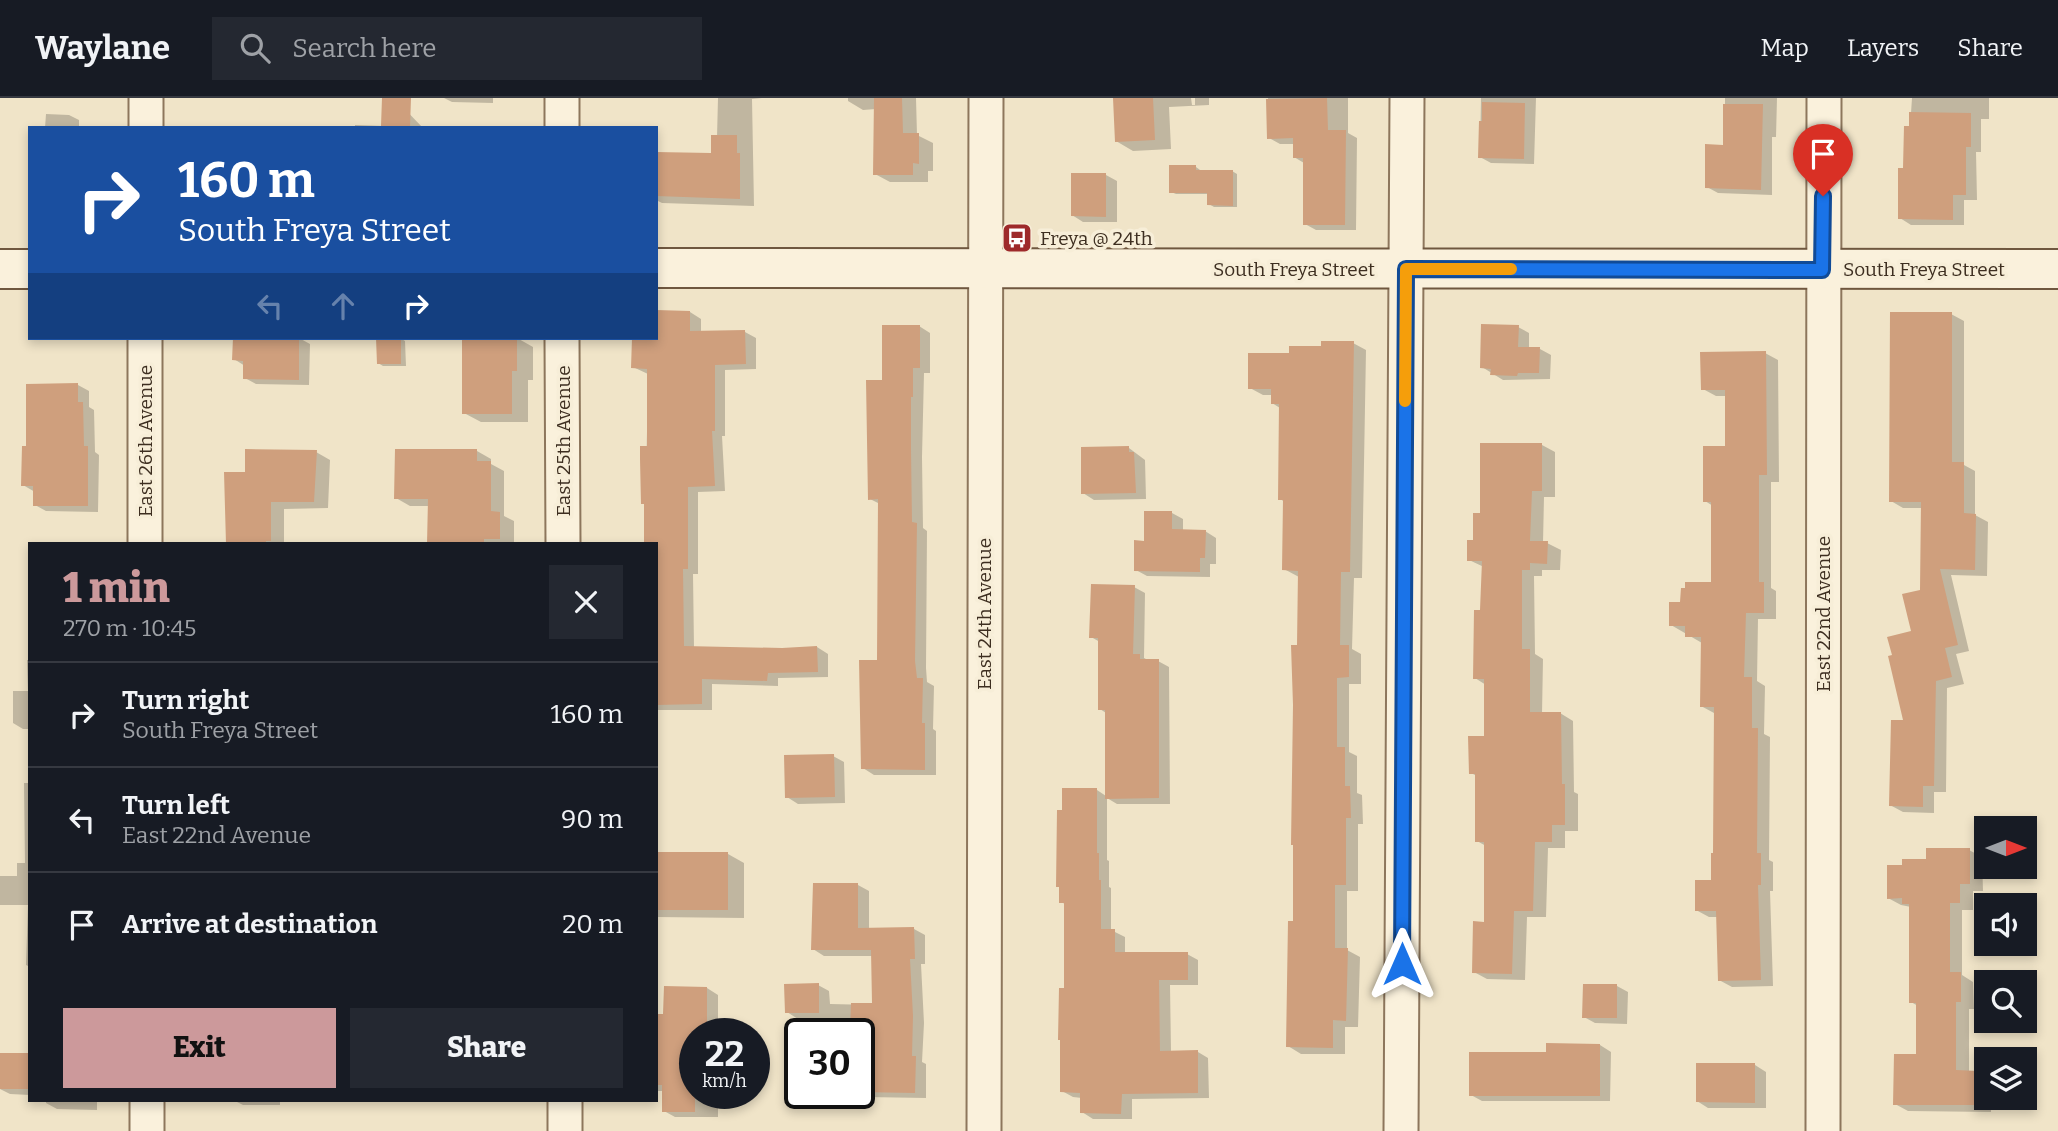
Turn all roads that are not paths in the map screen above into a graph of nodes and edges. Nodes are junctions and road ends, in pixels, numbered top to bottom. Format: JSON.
{"nodes":[{"id":1,"x":146,"y":98,"type":"edge"},
{"id":2,"x":562,"y":98,"type":"edge"},
{"id":3,"x":986,"y":98,"type":"edge"},
{"id":4,"x":1407,"y":98,"type":"edge"},
{"id":5,"x":1824,"y":98,"type":"edge"},
{"id":6,"x":146,"y":126,"type":"edge"},
{"id":7,"x":562,"y":126,"type":"edge"},
{"id":8,"x":658,"y":268,"type":"edge"},
{"id":9,"x":0,"y":269,"type":"edge"},
{"id":10,"x":28,"y":269,"type":"edge"},
{"id":11,"x":984,"y":269,"type":"junction"},
{"id":12,"x":1406,"y":269,"type":"junction"},
{"id":13,"x":2058,"y":269,"type":"edge"},
{"id":14,"x":1822,"y":270,"type":"junction"},
{"id":15,"x":145,"y":340,"type":"edge"},
{"id":16,"x":562,"y":340,"type":"edge"},
{"id":17,"x":145,"y":542,"type":"edge"},
{"id":18,"x":563,"y":542,"type":"edge"},
{"id":19,"x":147,"y":1102,"type":"edge"},
{"id":20,"x":565,"y":1102,"type":"edge"},
{"id":21,"x":147,"y":1131,"type":"edge"},
{"id":22,"x":565,"y":1131,"type":"edge"},
{"id":23,"x":984,"y":1131,"type":"edge"},
{"id":24,"x":1401,"y":1131,"type":"edge"},
{"id":25,"x":1823,"y":1131,"type":"edge"}],
"edges":[{"from":1,"to":6,"type":"street"},
{"from":2,"to":7,"type":"street"},
{"from":3,"to":11,"type":"street","name":"East 24th Avenue"},
{"from":4,"to":12,"type":"street"},
{"from":5,"to":14,"type":"street","name":"East 22nd Avenue"},
{"from":8,"to":11,"type":"main road","name":"South Freya Street"},
{"from":9,"to":10,"type":"main road"},
{"from":11,"to":12,"type":"main road","name":"South Freya Street"},
{"from":11,"to":23,"type":"street","name":"East 24th Avenue"},
{"from":12,"to":14,"type":"main road","name":"South Freya Street"},
{"from":12,"to":24,"type":"street"},
{"from":13,"to":14,"type":"main road","name":"South Freya Street"},
{"from":14,"to":25,"type":"street","name":"East 22nd Avenue"},
{"from":15,"to":17,"type":"street","name":"East 26th Avenue"},
{"from":16,"to":18,"type":"street","name":"East 25th Avenue"},
{"from":19,"to":21,"type":"street"},
{"from":20,"to":22,"type":"street"}]}
